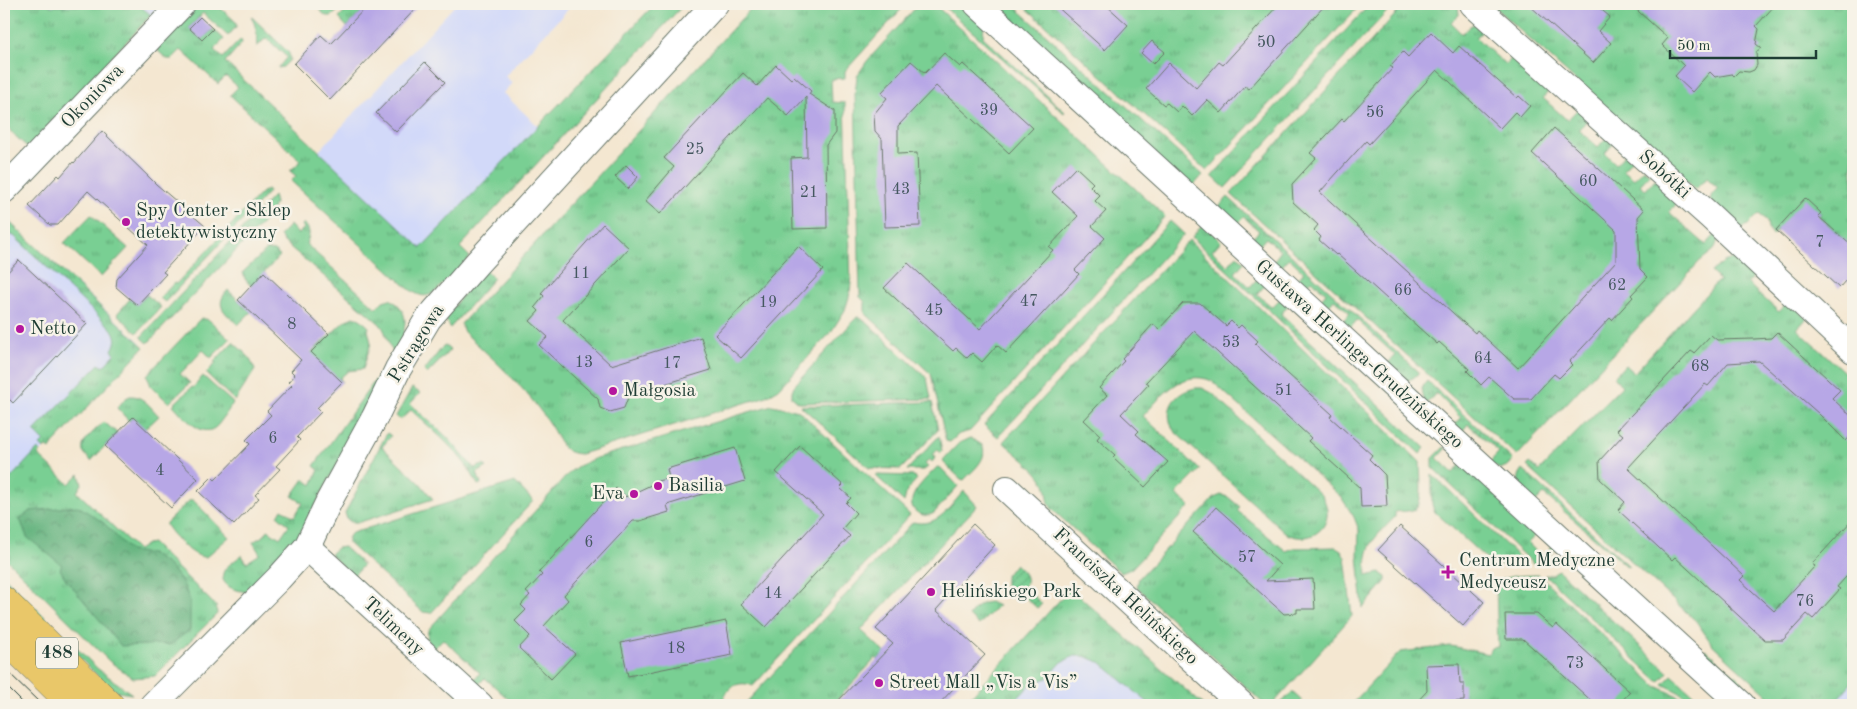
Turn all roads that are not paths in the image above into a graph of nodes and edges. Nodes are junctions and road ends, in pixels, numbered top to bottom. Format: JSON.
{"nodes":[{"id":1,"x":182,"y":4,"type":"edge"},
{"id":2,"x":715,"y":4,"type":"edge"},
{"id":3,"x":977,"y":4,"type":"edge"},
{"id":4,"x":1473,"y":4,"type":"edge"},
{"id":5,"x":4,"y":190,"type":"edge"},
{"id":6,"x":1853,"y":350,"type":"edge"},
{"id":7,"x":1007,"y":489,"type":"dead end"},
{"id":8,"x":307,"y":547,"type":"junction"},
{"id":9,"x":4,"y":601,"type":"edge"},
{"id":10,"x":4,"y":637,"type":"edge"},
{"id":11,"x":73,"y":705,"type":"edge"},
{"id":12,"x":110,"y":705,"type":"edge"},
{"id":13,"x":153,"y":705,"type":"edge"},
{"id":14,"x":480,"y":705,"type":"edge"},
{"id":15,"x":1242,"y":705,"type":"edge"},
{"id":16,"x":1742,"y":705,"type":"edge"}],
"edges":[{"from":1,"to":5,"type":"street","name":"Okoniowa"},
{"from":2,"to":8,"type":"street","name":"Pstrągowa"},
{"from":3,"to":16,"type":"street","name":"Gustawa Herlinga-Grudzińskiego"},
{"from":4,"to":6,"type":"street","name":"Sobótki"},
{"from":7,"to":15,"type":"street","name":"Franciszka Helińskiego"},
{"from":8,"to":13,"type":"street","name":"Pstrągowa"},
{"from":8,"to":14,"type":"street","name":"Telimeny"},
{"from":9,"to":12,"type":"main road","number":"488"},
{"from":10,"to":11,"type":"main road","number":"488"}]}
